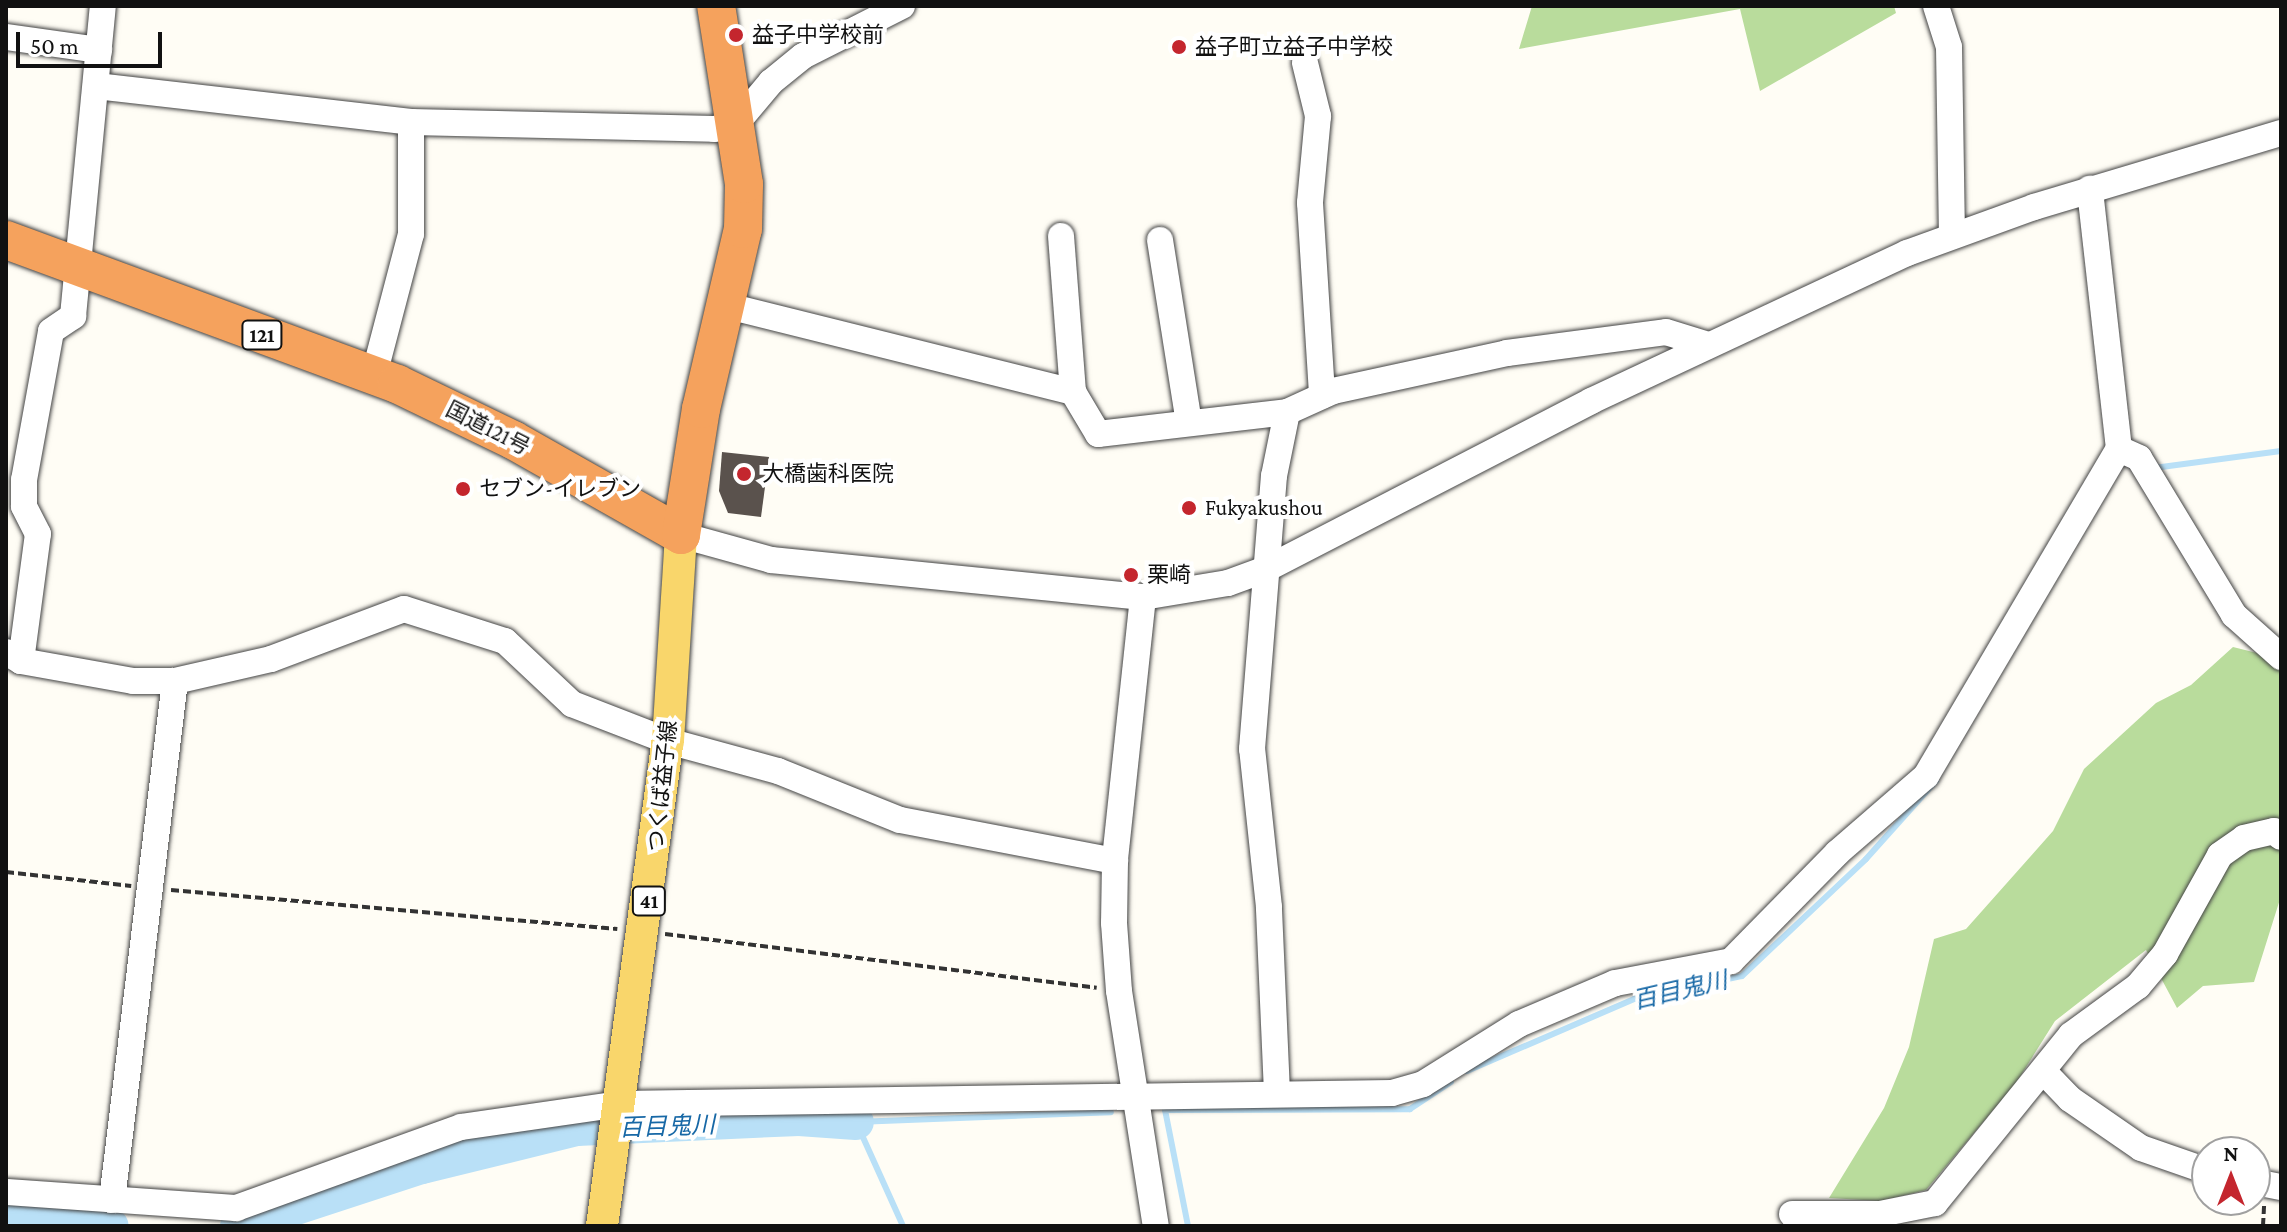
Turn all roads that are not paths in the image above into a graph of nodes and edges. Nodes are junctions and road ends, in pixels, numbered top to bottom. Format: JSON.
{"nodes":[{"id":1,"x":103,"y":6,"type":"edge"},
{"id":2,"x":716,"y":6,"type":"edge"},
{"id":3,"x":902,"y":6,"type":"edge"},
{"id":4,"x":1936,"y":6,"type":"edge"},
{"id":5,"x":6,"y":37,"type":"edge"},
{"id":6,"x":99,"y":50,"type":"junction"},
{"id":7,"x":1305,"y":63,"type":"dead end"},
{"id":8,"x":96,"y":86,"type":"junction"},
{"id":9,"x":411,"y":122,"type":"junction"},
{"id":10,"x":735,"y":125,"type":"junction"},
{"id":11,"x":2281,"y":133,"type":"edge"},
{"id":12,"x":2090,"y":189,"type":"junction"},
{"id":13,"x":1061,"y":236,"type":"dead end"},
{"id":14,"x":1952,"y":236,"type":"junction"},
{"id":15,"x":6,"y":240,"type":"edge"},
{"id":16,"x":1160,"y":240,"type":"dead end"},
{"id":17,"x":76,"y":268,"type":"junction"},
{"id":18,"x":724,"y":305,"type":"junction"},
{"id":19,"x":1708,"y":345,"type":"junction"},
{"id":20,"x":374,"y":375,"type":"junction"},
{"id":21,"x":1073,"y":392,"type":"junction"},
{"id":22,"x":1322,"y":396,"type":"junction"},
{"id":23,"x":1287,"y":412,"type":"junction"},
{"id":24,"x":1189,"y":423,"type":"junction"},
{"id":25,"x":2119,"y":449,"type":"junction"},
{"id":26,"x":681,"y":535,"type":"junction"},
{"id":27,"x":1266,"y":569,"type":"junction"},
{"id":28,"x":1143,"y":597,"type":"junction"},
{"id":29,"x":13,"y":656,"type":"edge"},
{"id":30,"x":2281,"y":657,"type":"edge"},
{"id":31,"x":175,"y":681,"type":"junction"},
{"id":32,"x":668,"y":741,"type":"junction"},
{"id":33,"x":2281,"y":837,"type":"edge"},
{"id":34,"x":1115,"y":861,"type":"junction"},
{"id":35,"x":2044,"y":1072,"type":"junction"},
{"id":36,"x":1134,"y":1093,"type":"junction"},
{"id":37,"x":1277,"y":1093,"type":"junction"},
{"id":38,"x":618,"y":1119,"type":"junction"},
{"id":39,"x":2191,"y":1165,"type":"edge"},
{"id":40,"x":6,"y":1192,"type":"edge"},
{"id":41,"x":112,"y":1200,"type":"junction"},
{"id":42,"x":1792,"y":1214,"type":"dead end"},
{"id":43,"x":238,"y":1217,"type":"edge"},
{"id":44,"x":602,"y":1226,"type":"edge"},
{"id":45,"x":1156,"y":1226,"type":"edge"}],
"edges":[{"from":1,"to":6,"type":"street"},
{"from":2,"to":10,"type":"highway"},
{"from":3,"to":10,"type":"street"},
{"from":4,"to":14,"type":"street"},
{"from":5,"to":6,"type":"street"},
{"from":6,"to":8,"type":"street"},
{"from":7,"to":22,"type":"street"},
{"from":8,"to":9,"type":"street"},
{"from":8,"to":17,"type":"street"},
{"from":9,"to":10,"type":"street"},
{"from":9,"to":20,"type":"street"},
{"from":10,"to":18,"type":"highway"},
{"from":11,"to":12,"type":"street"},
{"from":12,"to":14,"type":"street"},
{"from":12,"to":25,"type":"street"},
{"from":13,"to":21,"type":"street"},
{"from":14,"to":19,"type":"street"},
{"from":15,"to":17,"type":"highway","name":"国道121号","number":"121"},
{"from":16,"to":24,"type":"street"},
{"from":17,"to":20,"type":"highway","name":"国道121号","number":"121"},
{"from":17,"to":29,"type":"street"},
{"from":18,"to":21,"type":"street"},
{"from":18,"to":26,"type":"highway"},
{"from":19,"to":22,"type":"street"},
{"from":19,"to":27,"type":"street"},
{"from":20,"to":26,"type":"highway","name":"国道121号","number":"121"},
{"from":21,"to":24,"type":"street"},
{"from":22,"to":23,"type":"street"},
{"from":23,"to":24,"type":"street"},
{"from":23,"to":27,"type":"street"},
{"from":25,"to":30,"type":"street"},
{"from":25,"to":37,"type":"street"},
{"from":26,"to":28,"type":"street"},
{"from":26,"to":32,"type":"main road","name":"つくば益子線","number":"41"},
{"from":27,"to":28,"type":"street"},
{"from":27,"to":37,"type":"street"},
{"from":28,"to":34,"type":"street"},
{"from":29,"to":31,"type":"street"},
{"from":31,"to":32,"type":"street"},
{"from":31,"to":41,"type":"street"},
{"from":32,"to":34,"type":"street"},
{"from":32,"to":38,"type":"main road","name":"つくば益子線","number":"41"},
{"from":33,"to":35,"type":"street"},
{"from":34,"to":36,"type":"street"},
{"from":35,"to":39,"type":"street"},
{"from":35,"to":42,"type":"street"},
{"from":36,"to":37,"type":"street"},
{"from":36,"to":38,"type":"street"},
{"from":36,"to":45,"type":"street"},
{"from":38,"to":43,"type":"street"},
{"from":38,"to":44,"type":"main road","name":"つくば益子線","number":"41"},
{"from":40,"to":41,"type":"street"},
{"from":41,"to":43,"type":"street"}]}
